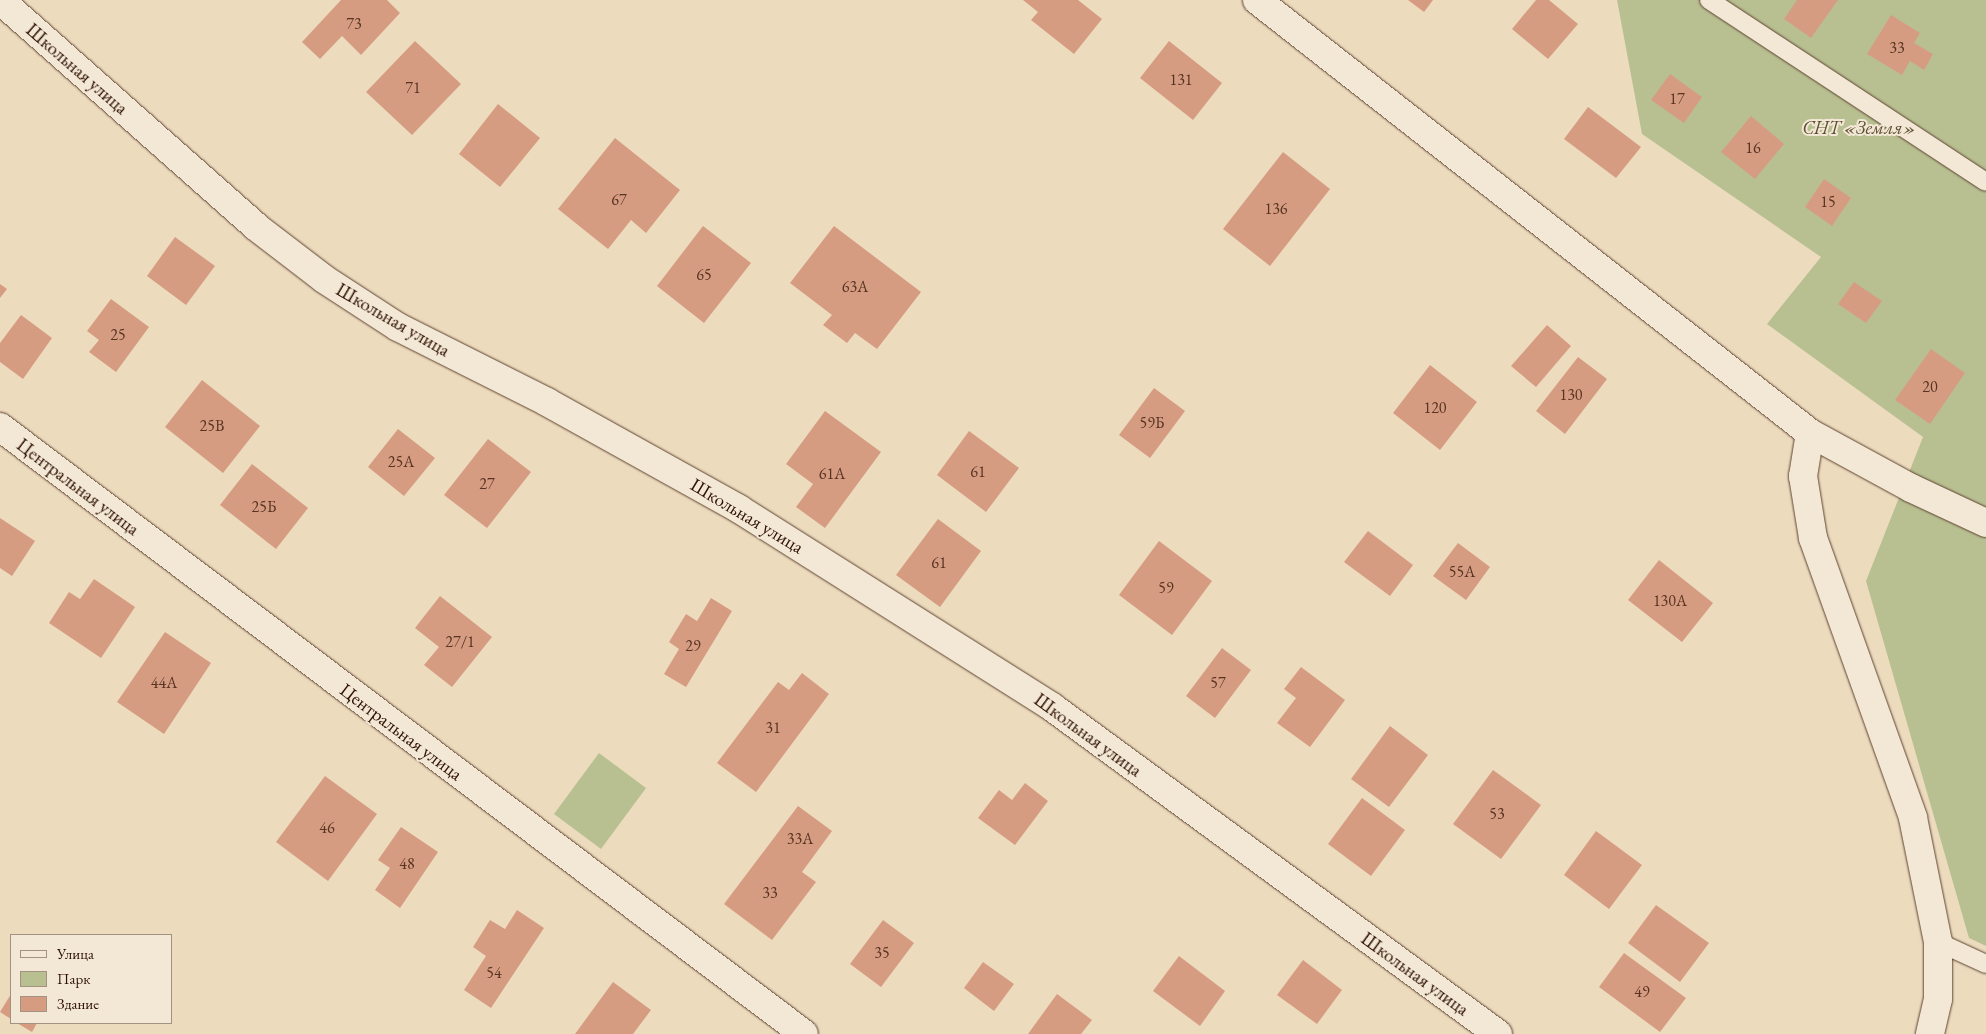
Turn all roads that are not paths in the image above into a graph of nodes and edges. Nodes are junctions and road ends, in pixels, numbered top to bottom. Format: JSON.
{"nodes":[{"id":1,"x":0,"y":0,"type":"edge"},
{"id":2,"x":1257,"y":0,"type":"edge"},
{"id":3,"x":1709,"y":0,"type":"edge"},
{"id":4,"x":1985,"y":180,"type":"edge"},
{"id":5,"x":0,"y":428,"type":"edge"},
{"id":6,"x":1810,"y":433,"type":"junction"},
{"id":7,"x":1986,"y":523,"type":"edge"},
{"id":8,"x":1938,"y":942,"type":"junction"},
{"id":9,"x":1986,"y":964,"type":"edge"},
{"id":10,"x":804,"y":1034,"type":"edge"},
{"id":11,"x":1498,"y":1034,"type":"edge"},
{"id":12,"x":1930,"y":1034,"type":"edge"}],
"edges":[{"from":1,"to":11,"type":"street","name":"Школьная улица"},
{"from":2,"to":6,"type":"street"},
{"from":3,"to":4,"type":"lane"},
{"from":5,"to":10,"type":"street","name":"Центральная улица"},
{"from":6,"to":7,"type":"street"},
{"from":6,"to":8,"type":"street"},
{"from":8,"to":9,"type":"lane"},
{"from":8,"to":12,"type":"street"}]}
